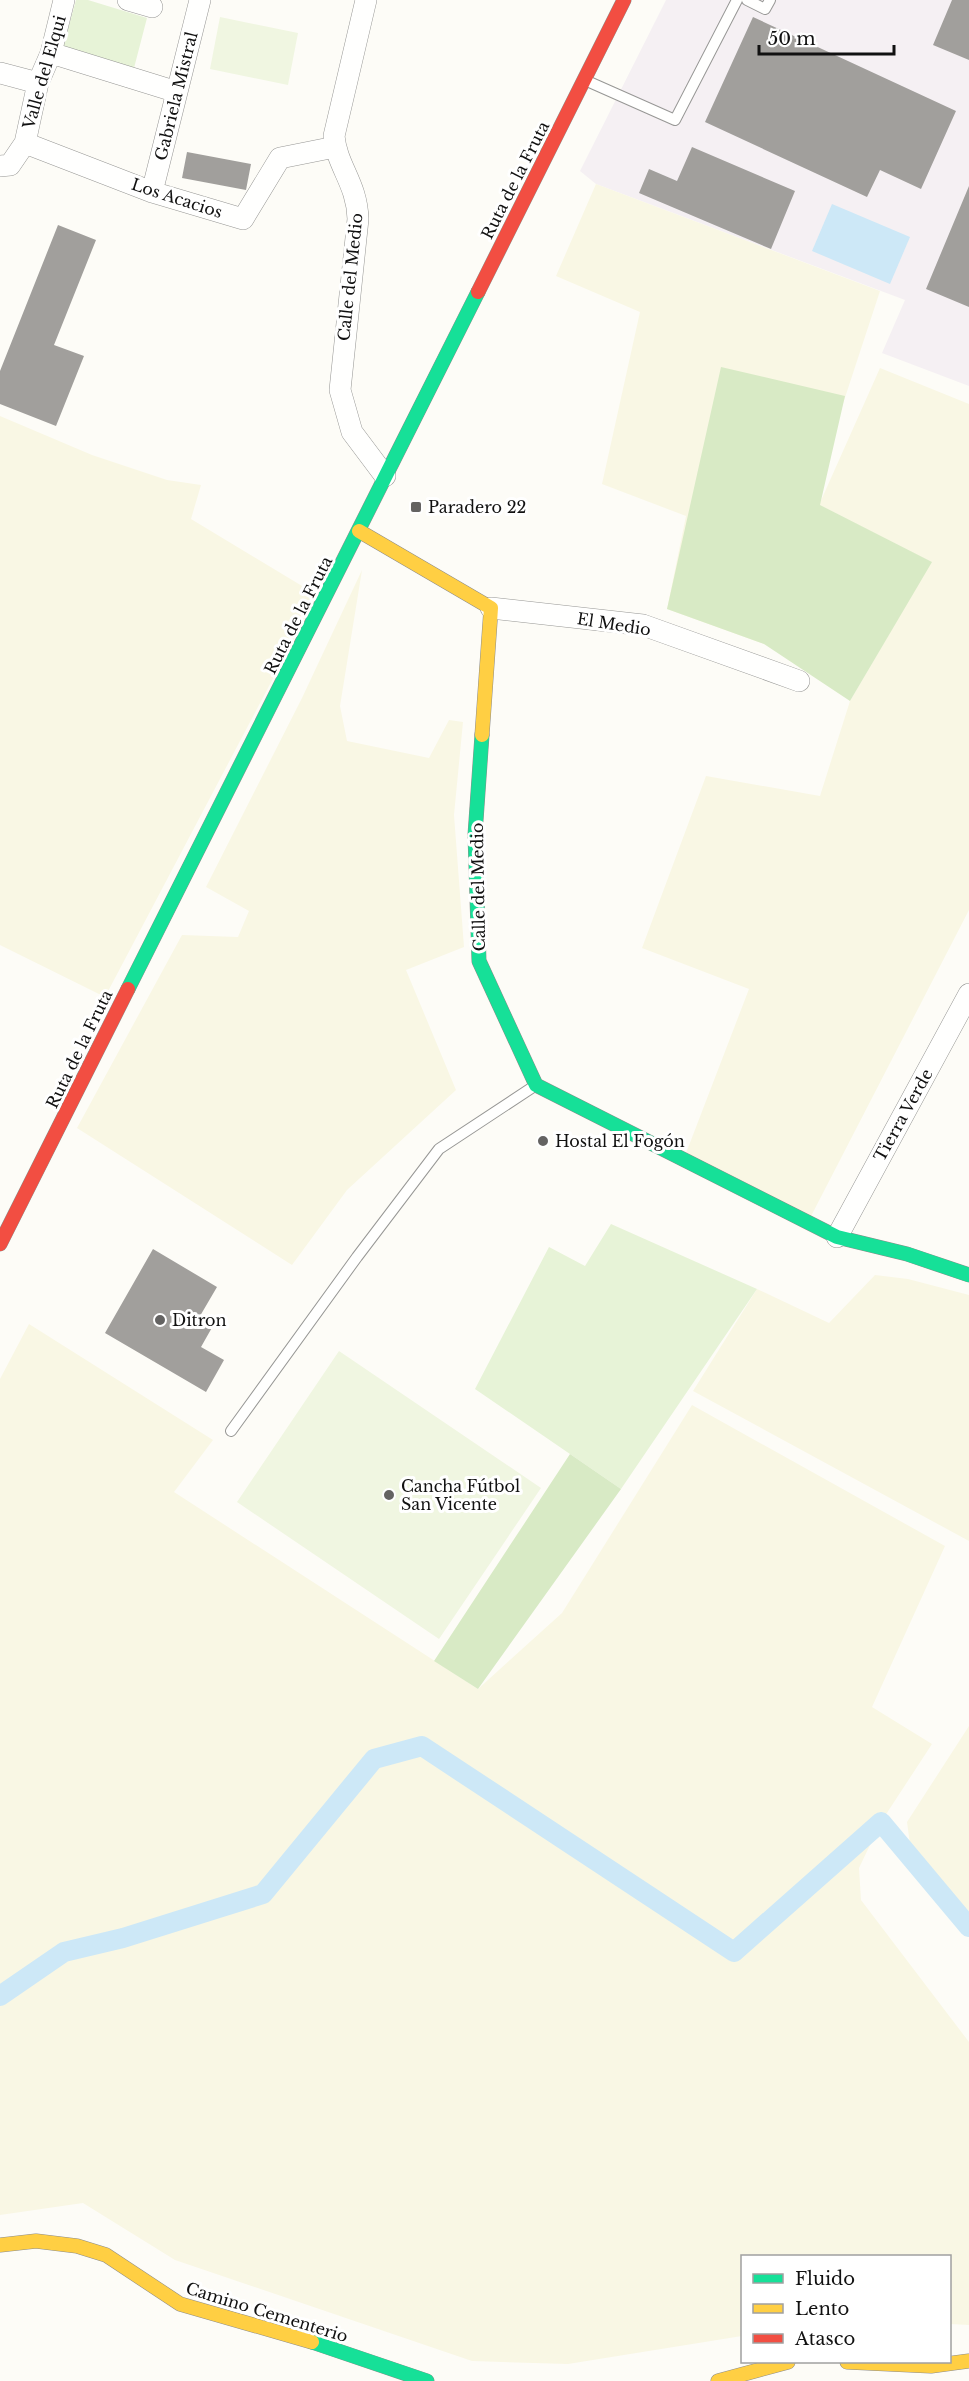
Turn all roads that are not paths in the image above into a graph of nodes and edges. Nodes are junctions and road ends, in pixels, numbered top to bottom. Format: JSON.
{"nodes":[{"id":1,"x":64,"y":0,"type":"edge"},
{"id":2,"x":128,"y":0,"type":"edge"},
{"id":3,"x":200,"y":0,"type":"edge"},
{"id":4,"x":366,"y":0,"type":"edge"},
{"id":5,"x":624,"y":0,"type":"edge"},
{"id":6,"x":737,"y":0,"type":"edge"},
{"id":7,"x":747,"y":0,"type":"edge"},
{"id":8,"x":770,"y":0,"type":"edge"},
{"id":9,"x":152,"y":7,"type":"dead end"},
{"id":10,"x":51,"y":53,"type":"junction"},
{"id":11,"x":0,"y":73,"type":"edge"},
{"id":12,"x":584,"y":80,"type":"junction"},
{"id":13,"x":38,"y":83,"type":"junction"},
{"id":14,"x":177,"y":92,"type":"junction"},
{"id":15,"x":25,"y":143,"type":"junction"},
{"id":16,"x":335,"y":147,"type":"junction"},
{"id":17,"x":0,"y":166,"type":"edge"},
{"id":18,"x":152,"y":192,"type":"junction"},
{"id":19,"x":385,"y":476,"type":"junction"},
{"id":20,"x":358,"y":531,"type":"junction"},
{"id":21,"x":491,"y":608,"type":"junction"},
{"id":22,"x":799,"y":681,"type":"dead end"},
{"id":23,"x":969,"y":994,"type":"edge"},
{"id":24,"x":536,"y":1084,"type":"junction"},
{"id":25,"x":837,"y":1237,"type":"junction"},
{"id":26,"x":0,"y":1244,"type":"edge"},
{"id":27,"x":969,"y":1275,"type":"edge"},
{"id":28,"x":231,"y":1431,"type":"dead end"},
{"id":29,"x":0,"y":2245,"type":"edge"},
{"id":30,"x":969,"y":2361,"type":"edge"},
{"id":31,"x":781,"y":2363,"type":"edge"},
{"id":32,"x":881,"y":2363,"type":"edge"},
{"id":33,"x":427,"y":2381,"type":"edge"},
{"id":34,"x":718,"y":2381,"type":"edge"}],
"edges":[{"from":1,"to":10,"type":"street","name":"Valle del Elqui"},
{"from":2,"to":9,"type":"street"},
{"from":3,"to":14,"type":"street","name":"Gabriela Mistral"},
{"from":4,"to":16,"type":"street","name":"Calle del Medio"},
{"from":5,"to":12,"type":"main road","name":"Ruta de la Fruta"},
{"from":6,"to":12,"type":"lane"},
{"from":7,"to":8,"type":"lane"},
{"from":10,"to":13,"type":"street","name":"Valle del Elqui"},
{"from":10,"to":14,"type":"street"},
{"from":11,"to":13,"type":"street"},
{"from":12,"to":19,"type":"main road","name":"Ruta de la Fruta"},
{"from":13,"to":15,"type":"street","name":"Valle del Elqui"},
{"from":14,"to":18,"type":"street","name":"Gabriela Mistral"},
{"from":15,"to":17,"type":"street"},
{"from":15,"to":18,"type":"street","name":"Los Acacios"},
{"from":16,"to":18,"type":"street","name":"Los Acacios"},
{"from":16,"to":19,"type":"street","name":"Calle del Medio"},
{"from":19,"to":20,"type":"main road","name":"Ruta de la Fruta"},
{"from":20,"to":21,"type":"main road"},
{"from":20,"to":26,"type":"main road","name":"Ruta de la Fruta"},
{"from":21,"to":22,"type":"street","name":"El Medio"},
{"from":21,"to":24,"type":"main road","name":"Calle del Medio"},
{"from":23,"to":25,"type":"street","name":"Tierra Verde"},
{"from":24,"to":25,"type":"main road"},
{"from":24,"to":28,"type":"lane"},
{"from":25,"to":27,"type":"main road"},
{"from":29,"to":33,"type":"main road","name":"Camino Cementerio"},
{"from":30,"to":32,"type":"main road"},
{"from":31,"to":34,"type":"main road"}]}
